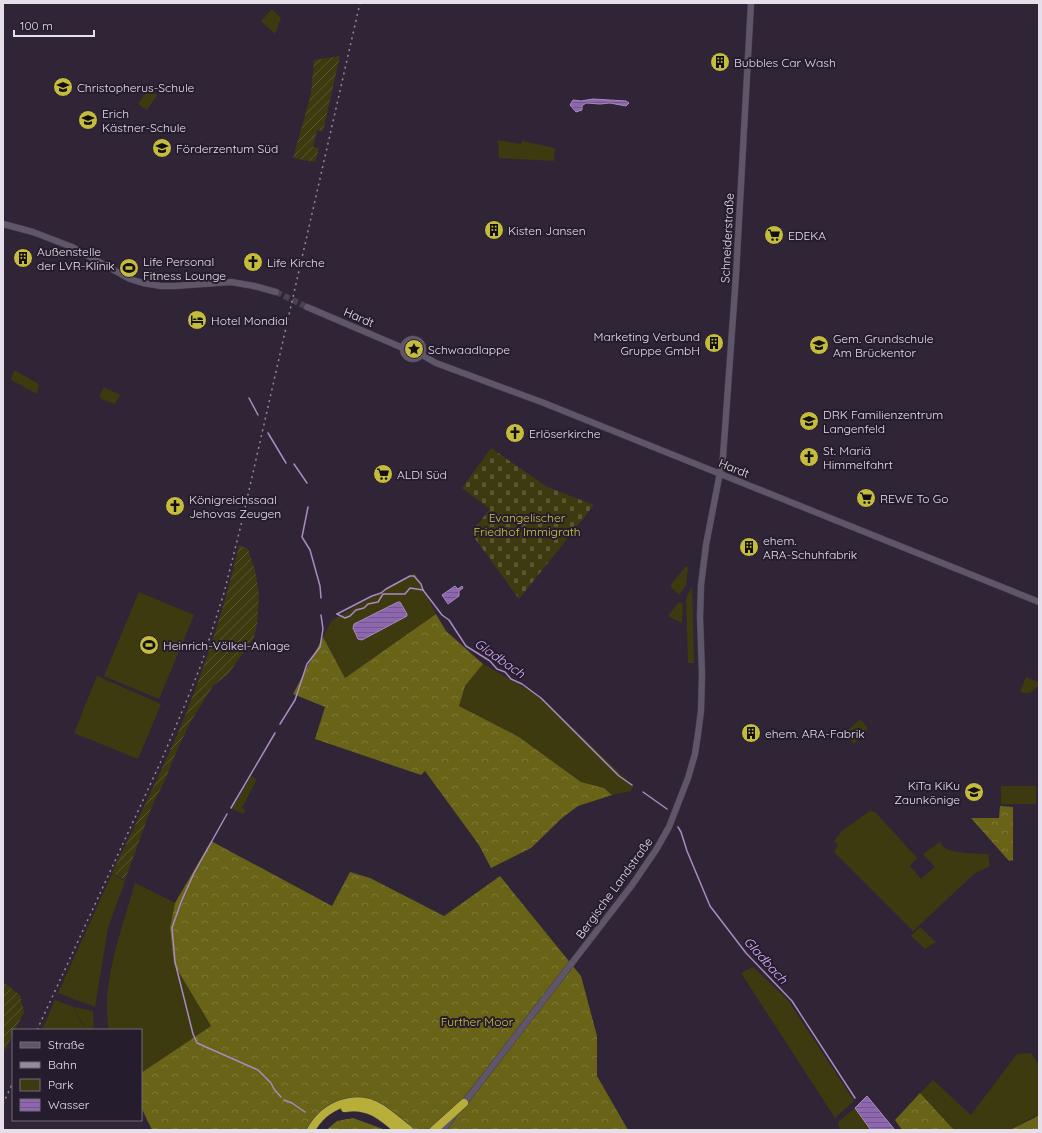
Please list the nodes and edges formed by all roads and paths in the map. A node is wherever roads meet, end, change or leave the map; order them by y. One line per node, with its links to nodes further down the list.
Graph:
1 (751, 3): 7 (main road, Schneiderstraße)
2 (3, 224): 3 (main road)
3 (276, 292)
4 (307, 307): 5 (main road, Hardt)
5 (403, 348): 6 (main road); 6 (main road)
6 (422, 355): 7 (main road, Hardt)
7 (720, 475): 8 (main road, Hardt); 9 (main road, Bergische Landstraße)
8 (1039, 602)
9 (464, 1102): 14 (highway); 15 (main road, Bergische Landstraße)
10 (311, 1130): 13 (highway)
11 (317, 1130): 12 (highway)
12 (398, 1130)
13 (409, 1130)
14 (434, 1130)
15 (443, 1130)

